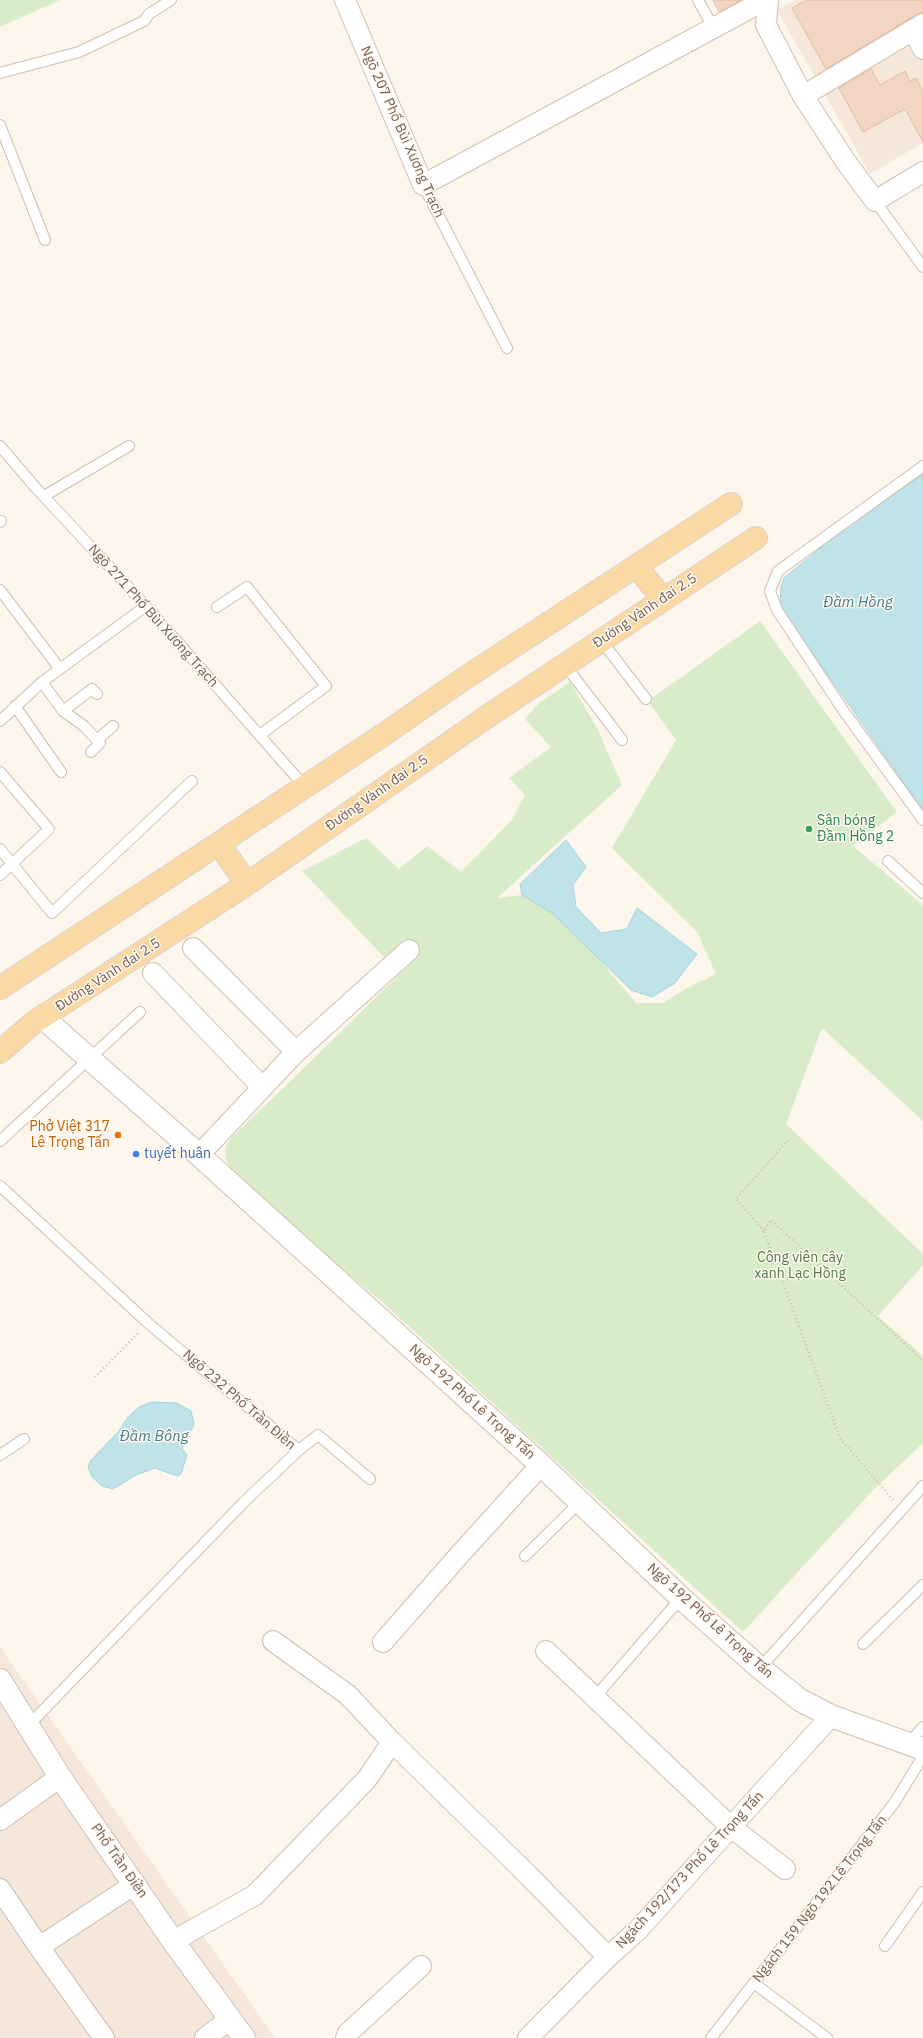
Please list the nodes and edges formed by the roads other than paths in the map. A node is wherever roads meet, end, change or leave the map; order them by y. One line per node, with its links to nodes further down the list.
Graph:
1 (171, 0): 8 (lane)
2 (345, 0): 12 (street, Ngõ 207 Phố Bùi Xương Trạch)
3 (698, 0): 5 (lane)
4 (767, 0): 5 (street); 9 (street)
5 (713, 27): 12 (street)
6 (918, 27): 7 (street); 9 (street)
7 (923, 48)
8 (0, 73)
9 (803, 96): 13 (street)
10 (0, 125): 14 (lane)
11 (923, 172): 13 (street)
12 (423, 185): 16 (lane, Ngõ 207 Phố Bùi Xương Trạch)
13 (876, 202): 15 (lane)
14 (45, 240)
15 (923, 267)
16 (507, 348)
17 (129, 446): 20 (lane)
18 (1, 449): 20 (lane, Ngõ 271 Phố Bùi Xương Trạch)
19 (923, 466): 46 (lane)
20 (44, 496): 26 (lane, Ngõ 271 Phố Bùi Xương Trạch)
21 (731, 504): 23 (main road)
22 (756, 538): 25 (main road, Đường Vành đai 2.5)
23 (637, 566): 25 (main road); 45 (main road)
24 (0, 590): 30 (lane)
25 (663, 599): 28 (main road, Đường Vành đai 2.5)
26 (146, 606): 30 (lane); 38 (lane, Ngõ 271 Phố Bùi Xương Trạch)
27 (217, 607): 38 (lane)
28 (601, 640): 29 (main road, Đường Vành đai 2.5); 33 (lane)
29 (565, 665): 40 (lane); 52 (main road, Đường Vành đai 2.5)
30 (60, 669): 31 (lane)
31 (42, 682): 34 (lane); 35 (lane)
32 (97, 694): 35 (lane)
33 (646, 699)
34 (15, 706): 36 (lane); 43 (lane)
35 (63, 711): 39 (lane)
36 (0, 721)
37 (113, 726): 39 (lane)
38 (260, 735): 45 (lane, Ngõ 271 Phố Bùi Xương Trạch)
39 (97, 740): 41 (lane)
40 (622, 740)
41 (91, 752)
42 (0, 772): 50 (lane)
43 (61, 772)
44 (192, 781): 50 (lane)
45 (305, 787): 47 (main road)
46 (923, 820)
47 (219, 844): 52 (main road); 57 (main road)
48 (0, 848): 50 (lane)
49 (888, 861): 53 (lane)
50 (13, 865): 51 (lane)
51 (0, 875)
52 (246, 884): 59 (main road, Đường Vành đai 2.5)
53 (923, 893)
54 (193, 948): 61 (street)
55 (409, 950): 61 (street)
56 (153, 973): 63 (street)
57 (0, 988)
58 (140, 1012): 62 (lane)
59 (42, 1017): 60 (main road, Đường Vành đai 2.5); 62 (street, Ngõ 192 Phố Lê Trọng Tấn)
60 (0, 1052)
61 (296, 1052): 63 (street)
62 (89, 1059): 64 (lane); 65 (street, Ngõ 192 Phố Lê Trọng Tấn)
63 (262, 1087): 65 (street)
64 (0, 1141)
65 (199, 1155): 70 (street, Ngõ 192 Phố Lê Trọng Tấn)
66 (0, 1186): 68 (lane, Ngõ 232 Phố Trần Điền)
67 (24, 1439): 69 (lane)
68 (299, 1450): 71 (lane); 85 (lane, Ngõ 232 Phố Trần Điền)
69 (0, 1455)
70 (541, 1465): 73 (street, Ngõ 192 Phố Lê Trọng Tấn); 78 (street)
71 (370, 1479)
72 (923, 1486): 81 (lane)
73 (580, 1502): 74 (lane); 76 (street, Ngõ 192 Phố Lê Trọng Tấn)
74 (525, 1556)
75 (923, 1585): 79 (lane)
76 (681, 1598): 81 (street, Ngõ 192 Phố Lê Trọng Tấn); 83 (lane)
77 (273, 1641): 87 (street)
78 (384, 1642)
79 (863, 1644)
80 (546, 1651): 83 (street)
81 (760, 1668): 84 (street, Ngõ 192 Phố Lê Trọng Tấn)
82 (0, 1680): 85 (street, Phố Trần Điền)
83 (595, 1697): 91 (street)
84 (831, 1716): 88 (street, Ngõ 192 Phố Lê Trọng Tấn); 91 (street, Ngách 192/173 Phố Lê Trọng Tấn)
85 (28, 1726): 89 (street, Phố Trần Điền)
86 (923, 1727): 88 (lane, Ngách 159 Ngõ 192 Lê Trọng Tấn)
87 (392, 1742): 96 (street); 99 (street)
88 (918, 1750): 101 (lane, Ngách 159 Ngõ 192 Lê Trọng Tấn)
89 (60, 1777): 90 (street); 93 (street, Phố Trần Điền)
90 (0, 1820)
91 (731, 1827): 92 (street); 99 (street, Ngách 192/173 Phố Lê Trọng Tấn)
92 (785, 1869)
93 (135, 1884): 96 (street, Phố Trần Điền); 98 (street)
94 (0, 1889): 98 (street)
95 (923, 1892): 97 (lane)
96 (173, 1941): 102 (street, Phố Trần Điền)
97 (885, 1946)
98 (39, 1947): 103 (street)
99 (608, 1957): 107 (street, Ngách 192/173 Phố Lê Trọng Tấn)
100 (421, 1966): 106 (street)
101 (755, 1984): 108 (lane, Ngách 159 Ngõ 192 Lê Trọng Tấn); 109 (lane)
102 (230, 2019): 104 (street); 105 (street, Phố Trần Điền)
103 (104, 2038)
104 (205, 2038)
105 (244, 2038)
106 (346, 2038)
107 (528, 2038)
108 (711, 2038)
109 (827, 2038)

